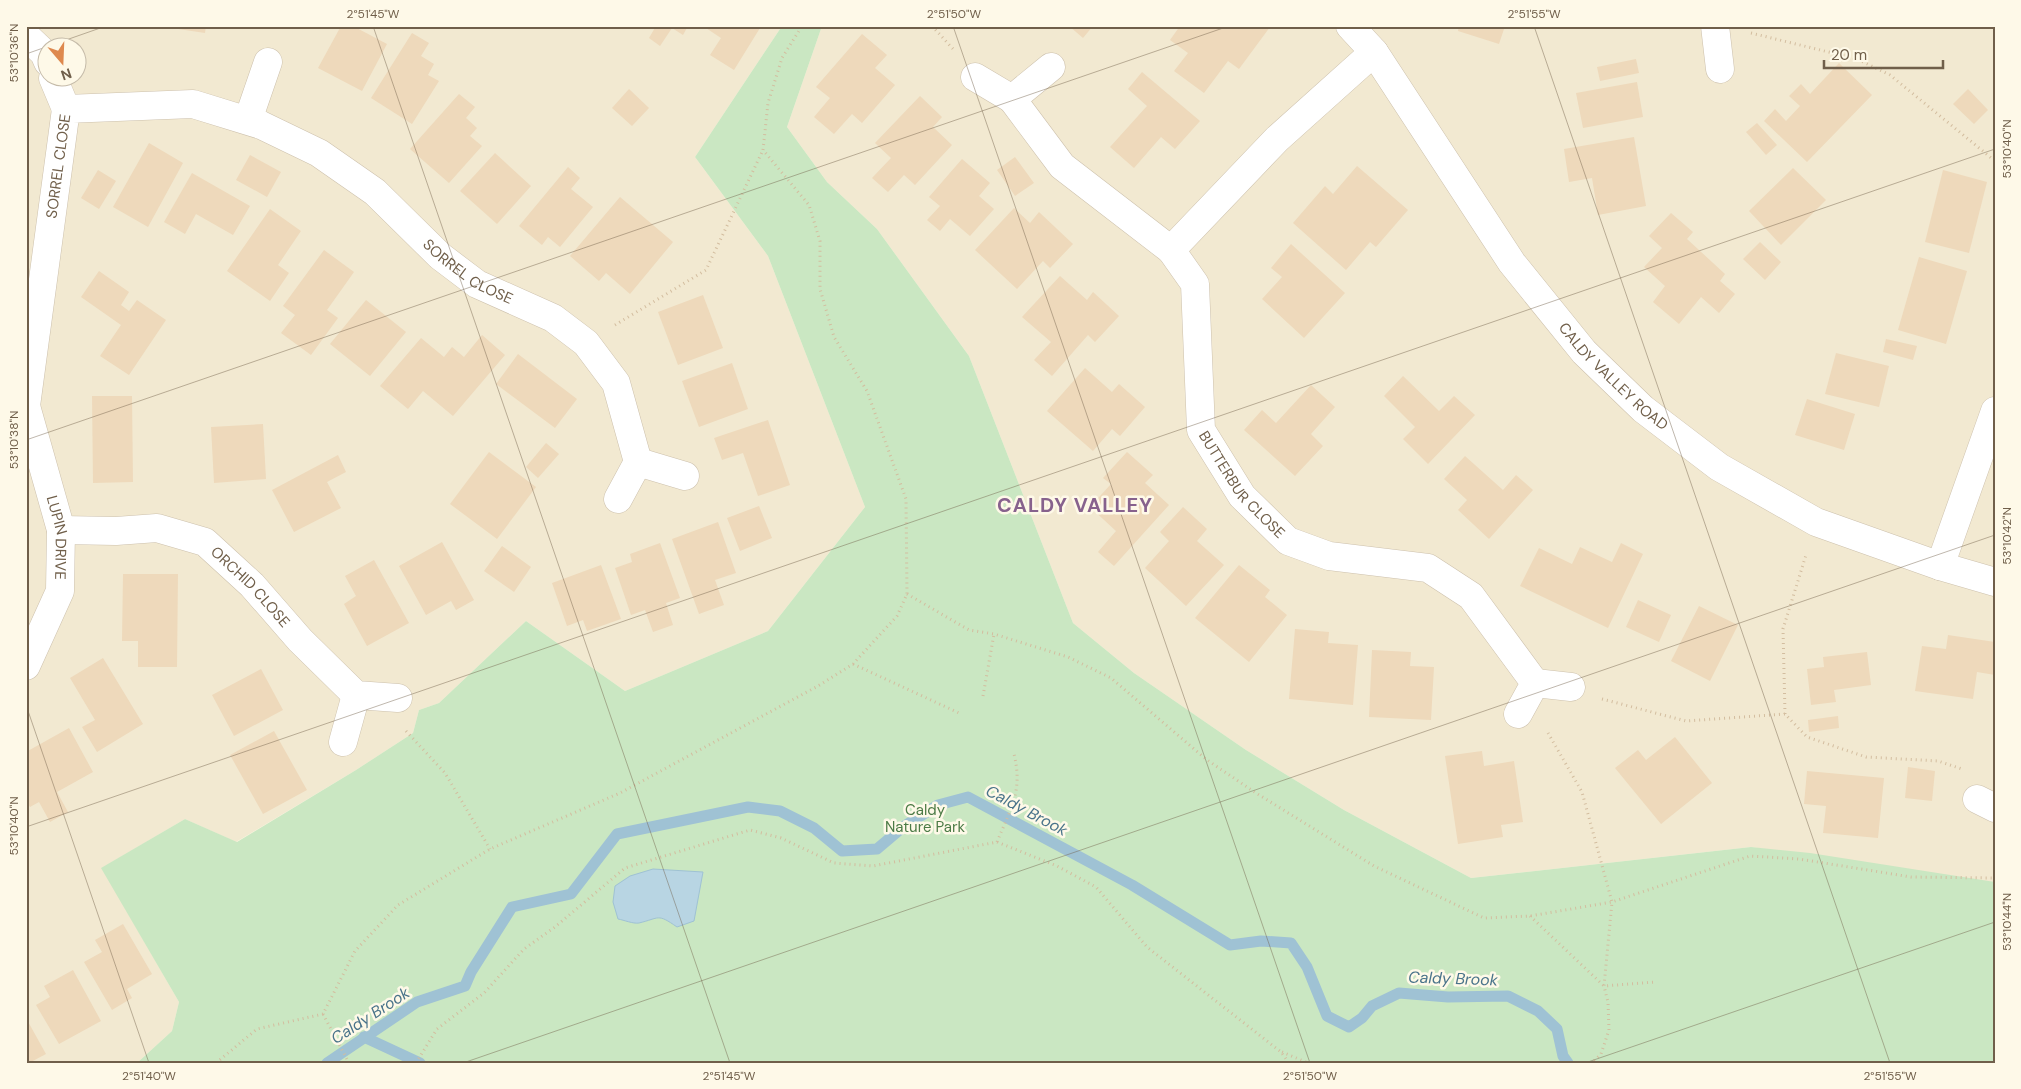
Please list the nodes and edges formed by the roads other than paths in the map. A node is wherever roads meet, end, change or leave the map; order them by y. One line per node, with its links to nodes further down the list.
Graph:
1 (1350, 26): 5 (street, CALDY VALLEY ROAD)
2 (1715, 26): 8 (street)
3 (26, 36): 4 (street)
4 (38, 48)
5 (1374, 52): 14 (street); 21 (street, CALDY VALLEY ROAD)
6 (268, 62): 13 (street)
7 (1051, 67): 11 (street)
8 (1720, 69)
9 (975, 77): 11 (street, BUTTERBUR CLOSE)
10 (57, 88): 12 (street)
11 (1012, 99): 14 (street, BUTTERBUR CLOSE)
12 (66, 109): 13 (street, SORREL CLOSE); 15 (street, SORREL CLOSE)
13 (248, 120): 17 (street, SORREL CLOSE)
14 (1171, 250): 24 (street, BUTTERBUR CLOSE)
15 (26, 406): 20 (street, LUPIN DRIVE)
16 (1995, 411): 21 (street)
17 (638, 462): 18 (street); 19 (street)
18 (685, 476)
19 (618, 499)
20 (62, 530): 23 (street, LUPIN DRIVE); 25 (street, ORCHID CLOSE)
21 (1940, 566): 22 (street, CALDY VALLEY ROAD)
22 (1995, 582)
23 (26, 666)
24 (1571, 687)
25 (356, 695): 26 (street); 27 (street)
26 (398, 698)
27 (343, 742)

